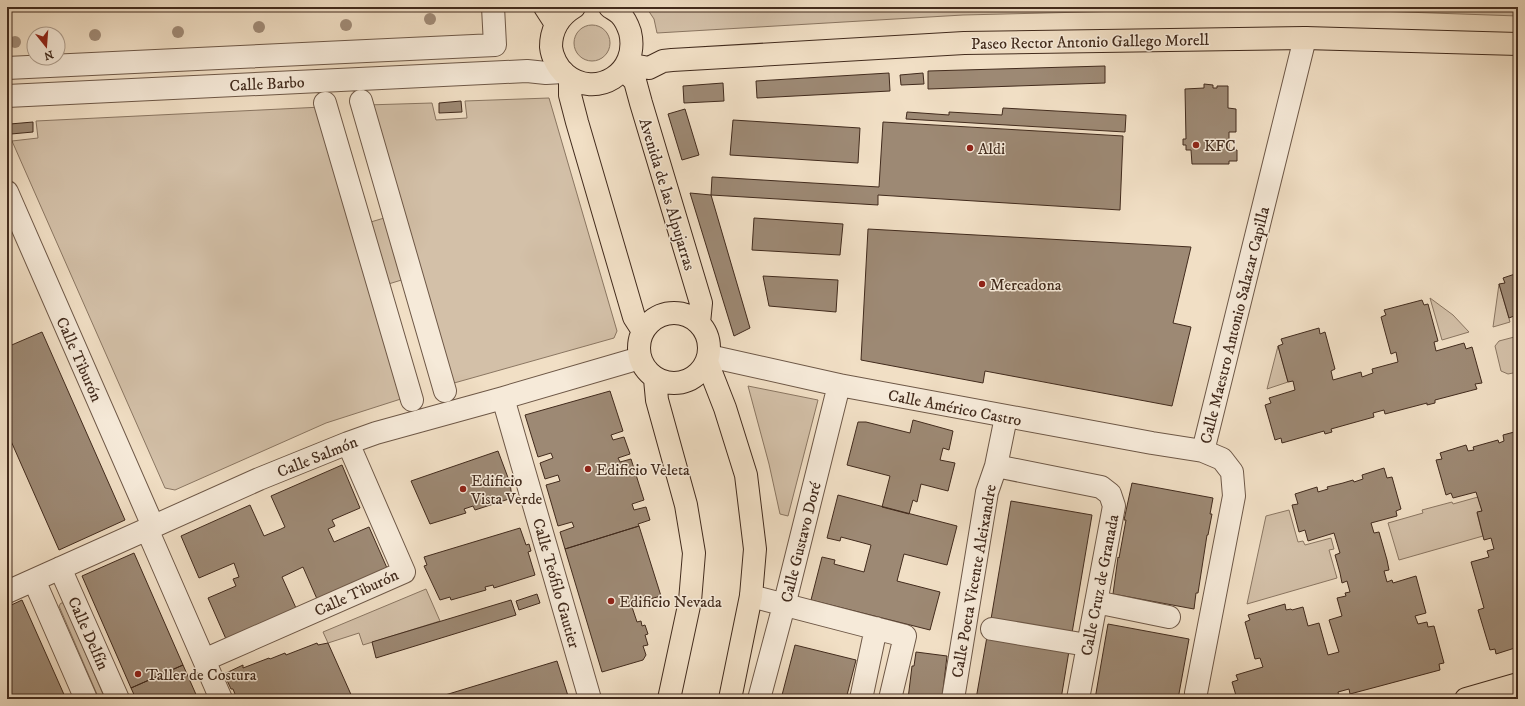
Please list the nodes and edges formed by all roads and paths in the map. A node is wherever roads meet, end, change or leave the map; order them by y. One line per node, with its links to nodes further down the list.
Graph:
1 (493, 7): 11 (street)
2 (574, 7): 4 (main road)
3 (610, 7): 6 (main road)
4 (550, 16): 8 (main road)
5 (1305, 38): 7 (main road, Paseo Rector Antonio Gallego Morell); 9 (main road, Paseo Rector Antonio Gallego Morell); 29 (street, Calle Maestro Antonio Salazar Capilla)
6 (632, 42): 9 (main road); 10 (main road)
7 (1518, 44)
8 (551, 49): 12 (street); 13 (main road)
9 (663, 61): 10 (main road, Paseo Rector Antonio Gallego Morell)
10 (625, 66): 13 (main road); 18 (main road, Avenida de las Alpujarras)
11 (7, 68)
12 (527, 70): 13 (street, Calle Barbo); 14 (street, Calle Barbo)
13 (566, 75): 19 (main road)
14 (7, 96)
15 (360, 101): 24 (street)
16 (325, 103): 26 (street)
17 (7, 192): 31 (street, Calle Tiburón)
18 (699, 323): 19 (main road); 21 (main road)
19 (643, 330): 20 (main road)
20 (640, 358): 22 (main road); 25 (street, Calle Salmón)
21 (708, 359): 22 (main road); 23 (street, Calle Américo Castro); 35 (main road)
22 (655, 378): 49 (main road)
23 (839, 385): 27 (street, Calle Américo Castro); 37 (street, Calle Gustavo Doré)
24 (445, 391)
25 (503, 398): 28 (street, Calle Salmón); 48 (street, Calle Teófilo Gautier)
26 (412, 400)
27 (1006, 417): 29 (street, Calle Américo Castro); 30 (street, Calle Poeta Vicente Aleixandre)
28 (348, 443): 31 (street, Calle Salmón); 42 (street, Calle Tiburón)
29 (1203, 451): 44 (street, Calle Maestro Antonio Salazar Capilla)
30 (996, 466): 36 (street, Calle Cruz de Granada); 54 (street, Calle Poeta Vicente Aleixandre)
31 (150, 528): 32 (street, Calle Salmón); 42 (street, Calle Tiburón)
32 (60, 568): 33 (street, Calle Salmón); 46 (street, Calle Delfín)
33 (34, 580): 34 (street, Calle Salmón); 45 (street, Calle Delfín)
34 (7, 592)
35 (751, 596): 37 (street); 50 (main road)
36 (1096, 602): 38 (street); 41 (street, Calle Cruz de Granada)
37 (784, 604): 39 (street); 51 (street, Calle Gustavo Doré)
38 (1169, 617)
39 (876, 628): 52 (street); 53 (street)
40 (992, 629): 41 (street)
41 (1087, 645): 55 (street, Calle Cruz de Granada)
42 (204, 660): 47 (street, Calle Tiburón)
43 (1518, 684): 56 (main road)
44 (1196, 693)
45 (86, 699)
46 (118, 699)
47 (221, 699)
48 (590, 699)
49 (669, 699)
50 (730, 699)
51 (759, 699)
52 (861, 699)
53 (890, 699)
54 (952, 699)
55 (1078, 699)
56 (1466, 699)

